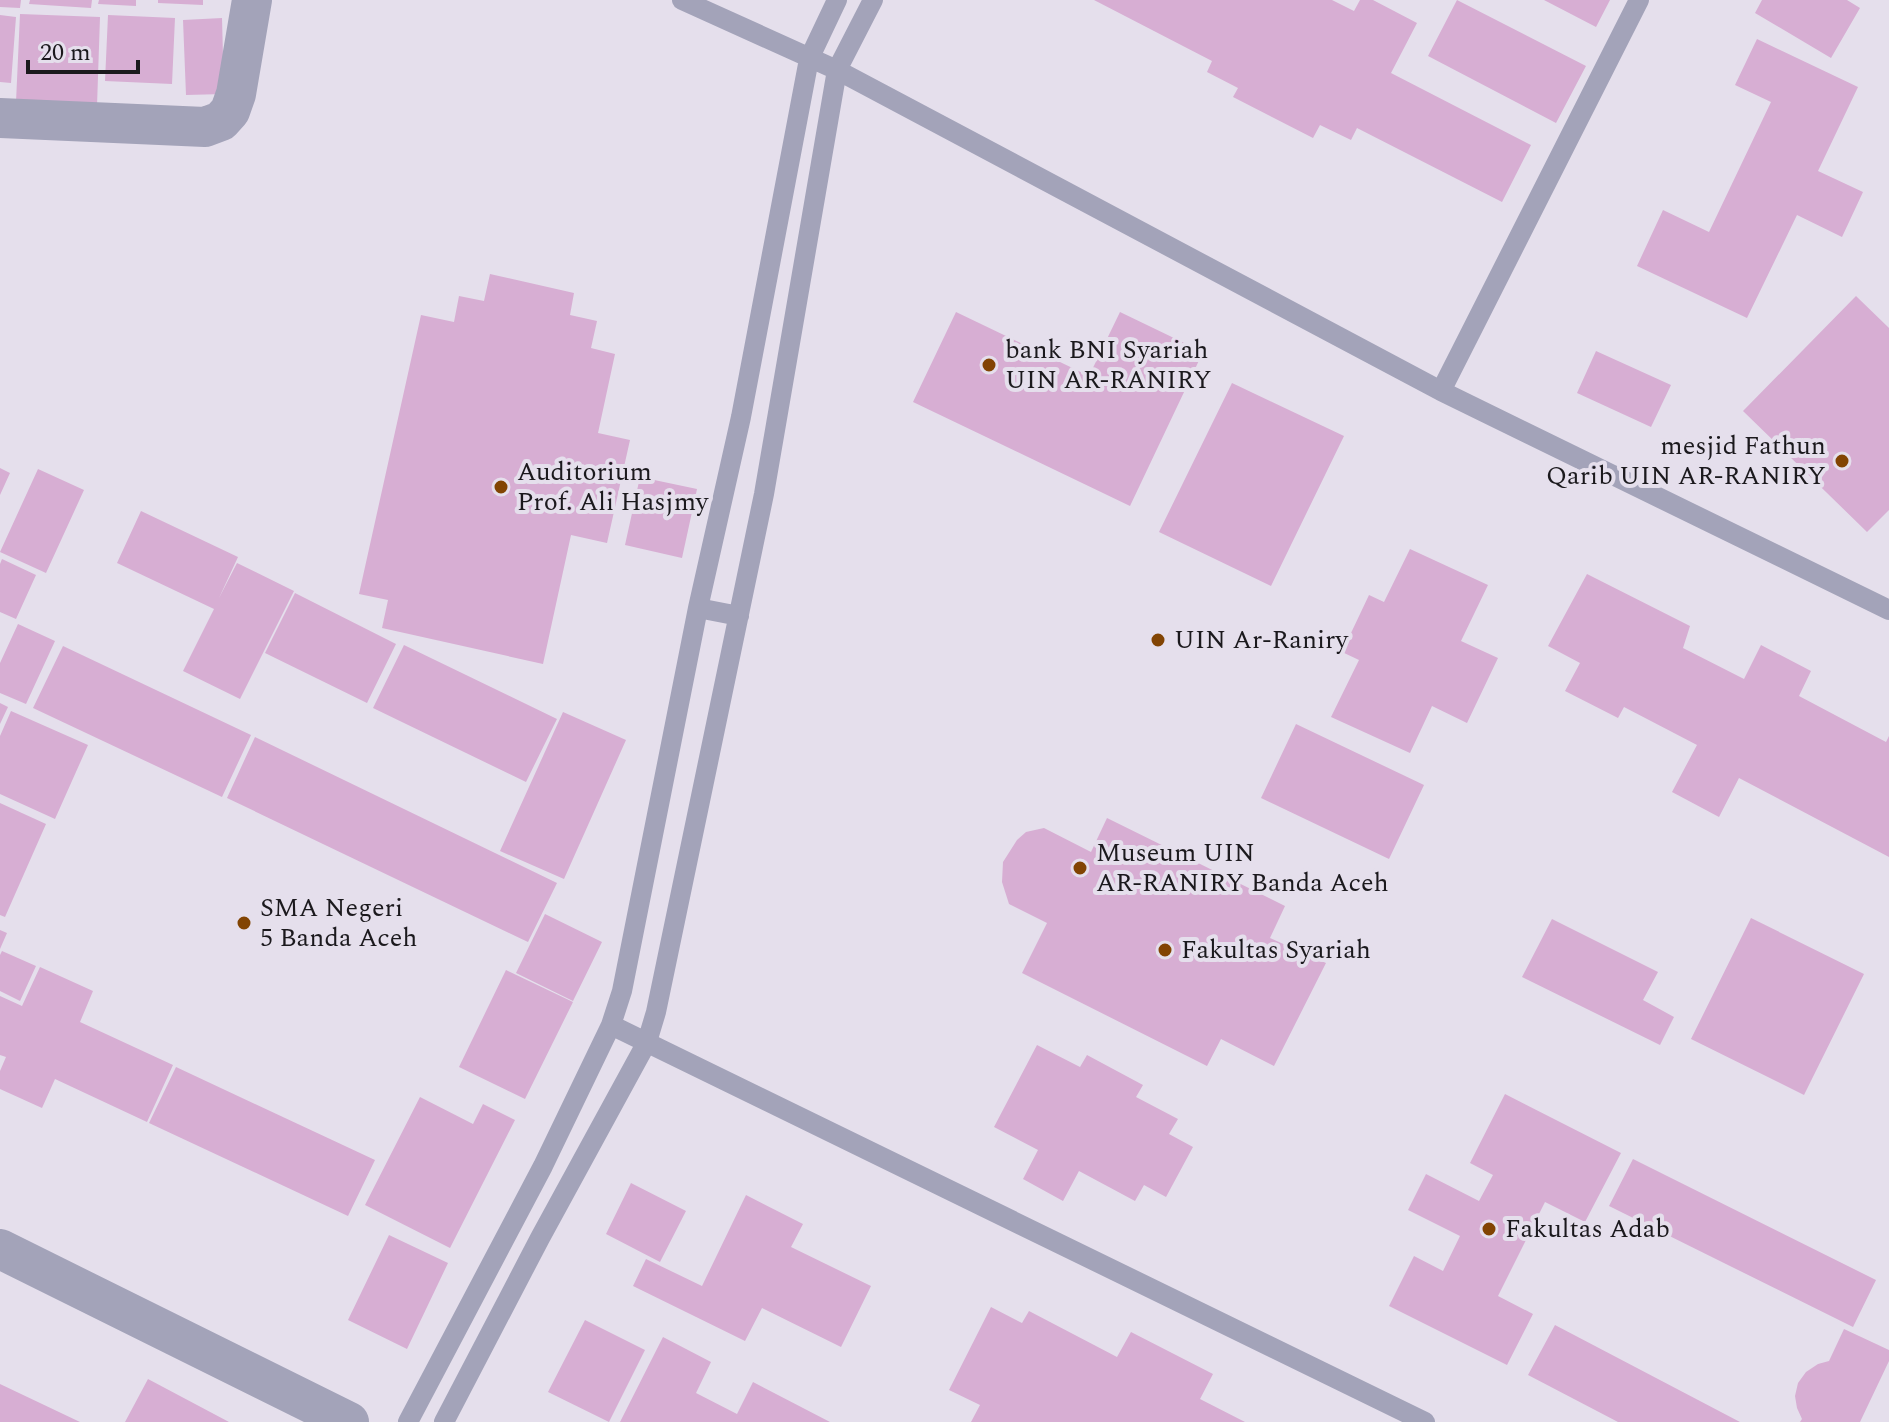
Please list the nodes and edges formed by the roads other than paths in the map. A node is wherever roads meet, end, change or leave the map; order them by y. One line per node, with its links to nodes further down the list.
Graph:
1 (252, 0): 8 (street)
2 (682, 0): 6 (lane)
3 (837, 0): 6 (lane)
4 (873, 0): 7 (lane)
5 (1639, 0): 9 (lane)
6 (809, 59): 7 (lane); 10 (lane)
7 (837, 70): 9 (lane); 11 (lane)
8 (0, 118)
9 (1441, 391): 13 (lane)
10 (741, 417): 11 (lane); 12 (lane)
11 (777, 424): 14 (lane)
12 (698, 608): 14 (lane); 15 (lane)
13 (1889, 610)
14 (739, 616): 16 (lane)
15 (611, 1025): 16 (lane); 17 (lane)
16 (647, 1042): 18 (lane); 23 (lane)
17 (514, 1223): 18 (lane); 21 (lane)
18 (540, 1238): 22 (lane)
19 (0, 1249): 20 (street)
20 (349, 1422)
21 (408, 1422)
22 (444, 1422)
23 (1425, 1422)

